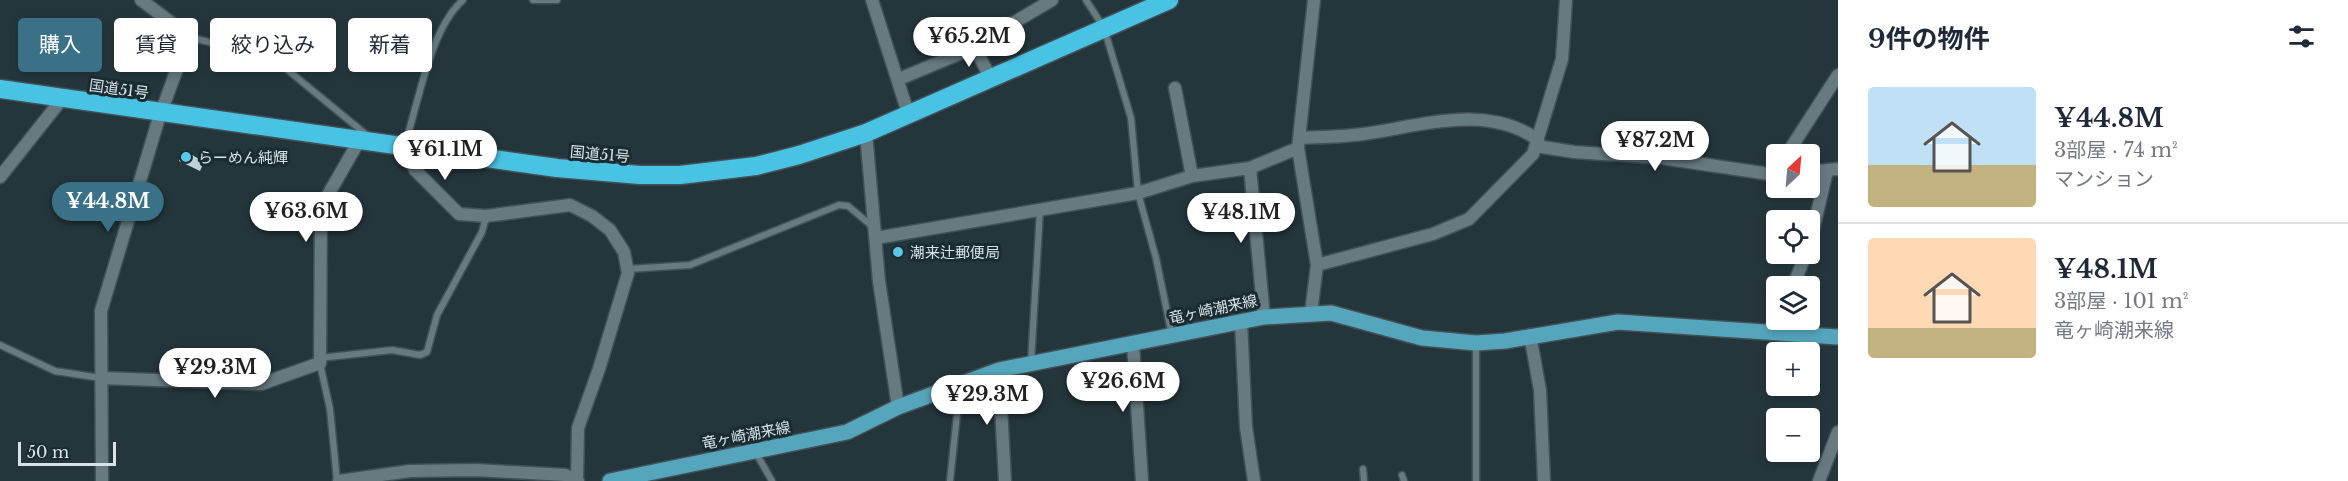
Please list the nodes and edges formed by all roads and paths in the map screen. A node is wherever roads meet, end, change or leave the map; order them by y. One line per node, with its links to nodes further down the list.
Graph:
1 (141, 0): 11 (street)
2 (463, 0): 29 (lane)
3 (533, 0): 4 (lane)
4 (557, 0)
5 (872, 0): 18 (street)
6 (1052, 0): 14 (street)
7 (1086, 0): 12 (lane)
8 (1169, 0): 12 (highway, 国道51号)
9 (1314, 0): 26 (street)
10 (1566, 0): 27 (street)
11 (165, 18)
12 (1104, 28): 17 (highway, 国道51号); 35 (lane)
13 (198, 38): 25 (lane)
14 (974, 46): 17 (street); 18 (street)
15 (175, 72): 22 (street)
16 (1838, 75): 28 (street)
17 (990, 77): 23 (highway, 国道51号)
18 (899, 79): 23 (street)
19 (1175, 88): 33 (street)
20 (0, 89): 21 (highway, 国道51号)
21 (62, 99): 22 (highway, 国道51号); 34 (street)
22 (160, 112): 25 (highway, 国道51号); 56 (street)
23 (908, 113): 24 (highway, 国道51号)
24 (866, 133): 29 (highway, 国道51号); 39 (street)
25 (368, 142): 29 (highway, 国道51号); 53 (street)
26 (1298, 143): 27 (street); 30 (street); 40 (street)
27 (1537, 143): 32 (street); 40 (street)
28 (1793, 144)
29 (404, 147): 38 (street)
30 (1250, 168): 33 (street); 43 (street)
31 (1832, 170): 37 (street)
32 (1766, 173)
33 (1192, 176): 35 (street)
34 (0, 177)
35 (1138, 193): 36 (street); 48 (lane)
36 (1040, 209): 39 (street); 54 (lane)
37 (1820, 210)
38 (486, 216): 41 (street); 53 (lane)
39 (875, 233): 41 (lane); 58 (street)
40 (1317, 265): 42 (street)
41 (628, 269): 63 (street)
42 (1311, 313): 43 (main road, 竜ヶ崎潮来線); 50 (main road, 竜ヶ崎潮来線)
43 (1264, 317): 44 (main road, 竜ヶ崎潮来線)
44 (1241, 321): 48 (main road, 竜ヶ崎潮来線); 71 (street)
45 (1766, 326): 47 (main road, 竜ヶ崎潮来線)
46 (1801, 330): 49 (main road, 竜ヶ崎潮来線)
47 (1530, 335): 50 (main road, 竜ヶ崎潮来線); 74 (street)
48 (1172, 336): 51 (main road, 竜ヶ崎潮来線)
49 (1838, 337)
50 (1476, 343): 73 (lane)
51 (1133, 344): 54 (main road, 竜ヶ崎潮来線); 70 (street)
52 (0, 345): 56 (lane)
53 (320, 361): 56 (street); 65 (lane)
54 (1031, 362): 55 (main road, 竜ヶ崎潮来線)
55 (999, 370): 57 (main road, 竜ヶ崎潮来線); 69 (street)
56 (102, 378): 64 (street)
57 (960, 382): 58 (main road, 竜ヶ崎潮来線); 68 (lane)
58 (898, 407): 60 (main road, 竜ヶ崎潮来線)
59 (1838, 432): 75 (street)
60 (756, 452): 62 (main road, 竜ヶ崎潮来線); 67 (lane)
61 (1363, 470): 72 (lane)
62 (640, 477): 66 (main road, 竜ヶ崎潮来線)
63 (578, 480): 65 (street)
64 (102, 481)
65 (338, 481)
66 (610, 481)
67 (772, 481)
68 (950, 481)
69 (1005, 481)
70 (1142, 481)
71 (1254, 481)
72 (1364, 481)
73 (1476, 481)
74 (1544, 481)
75 (1819, 481)

